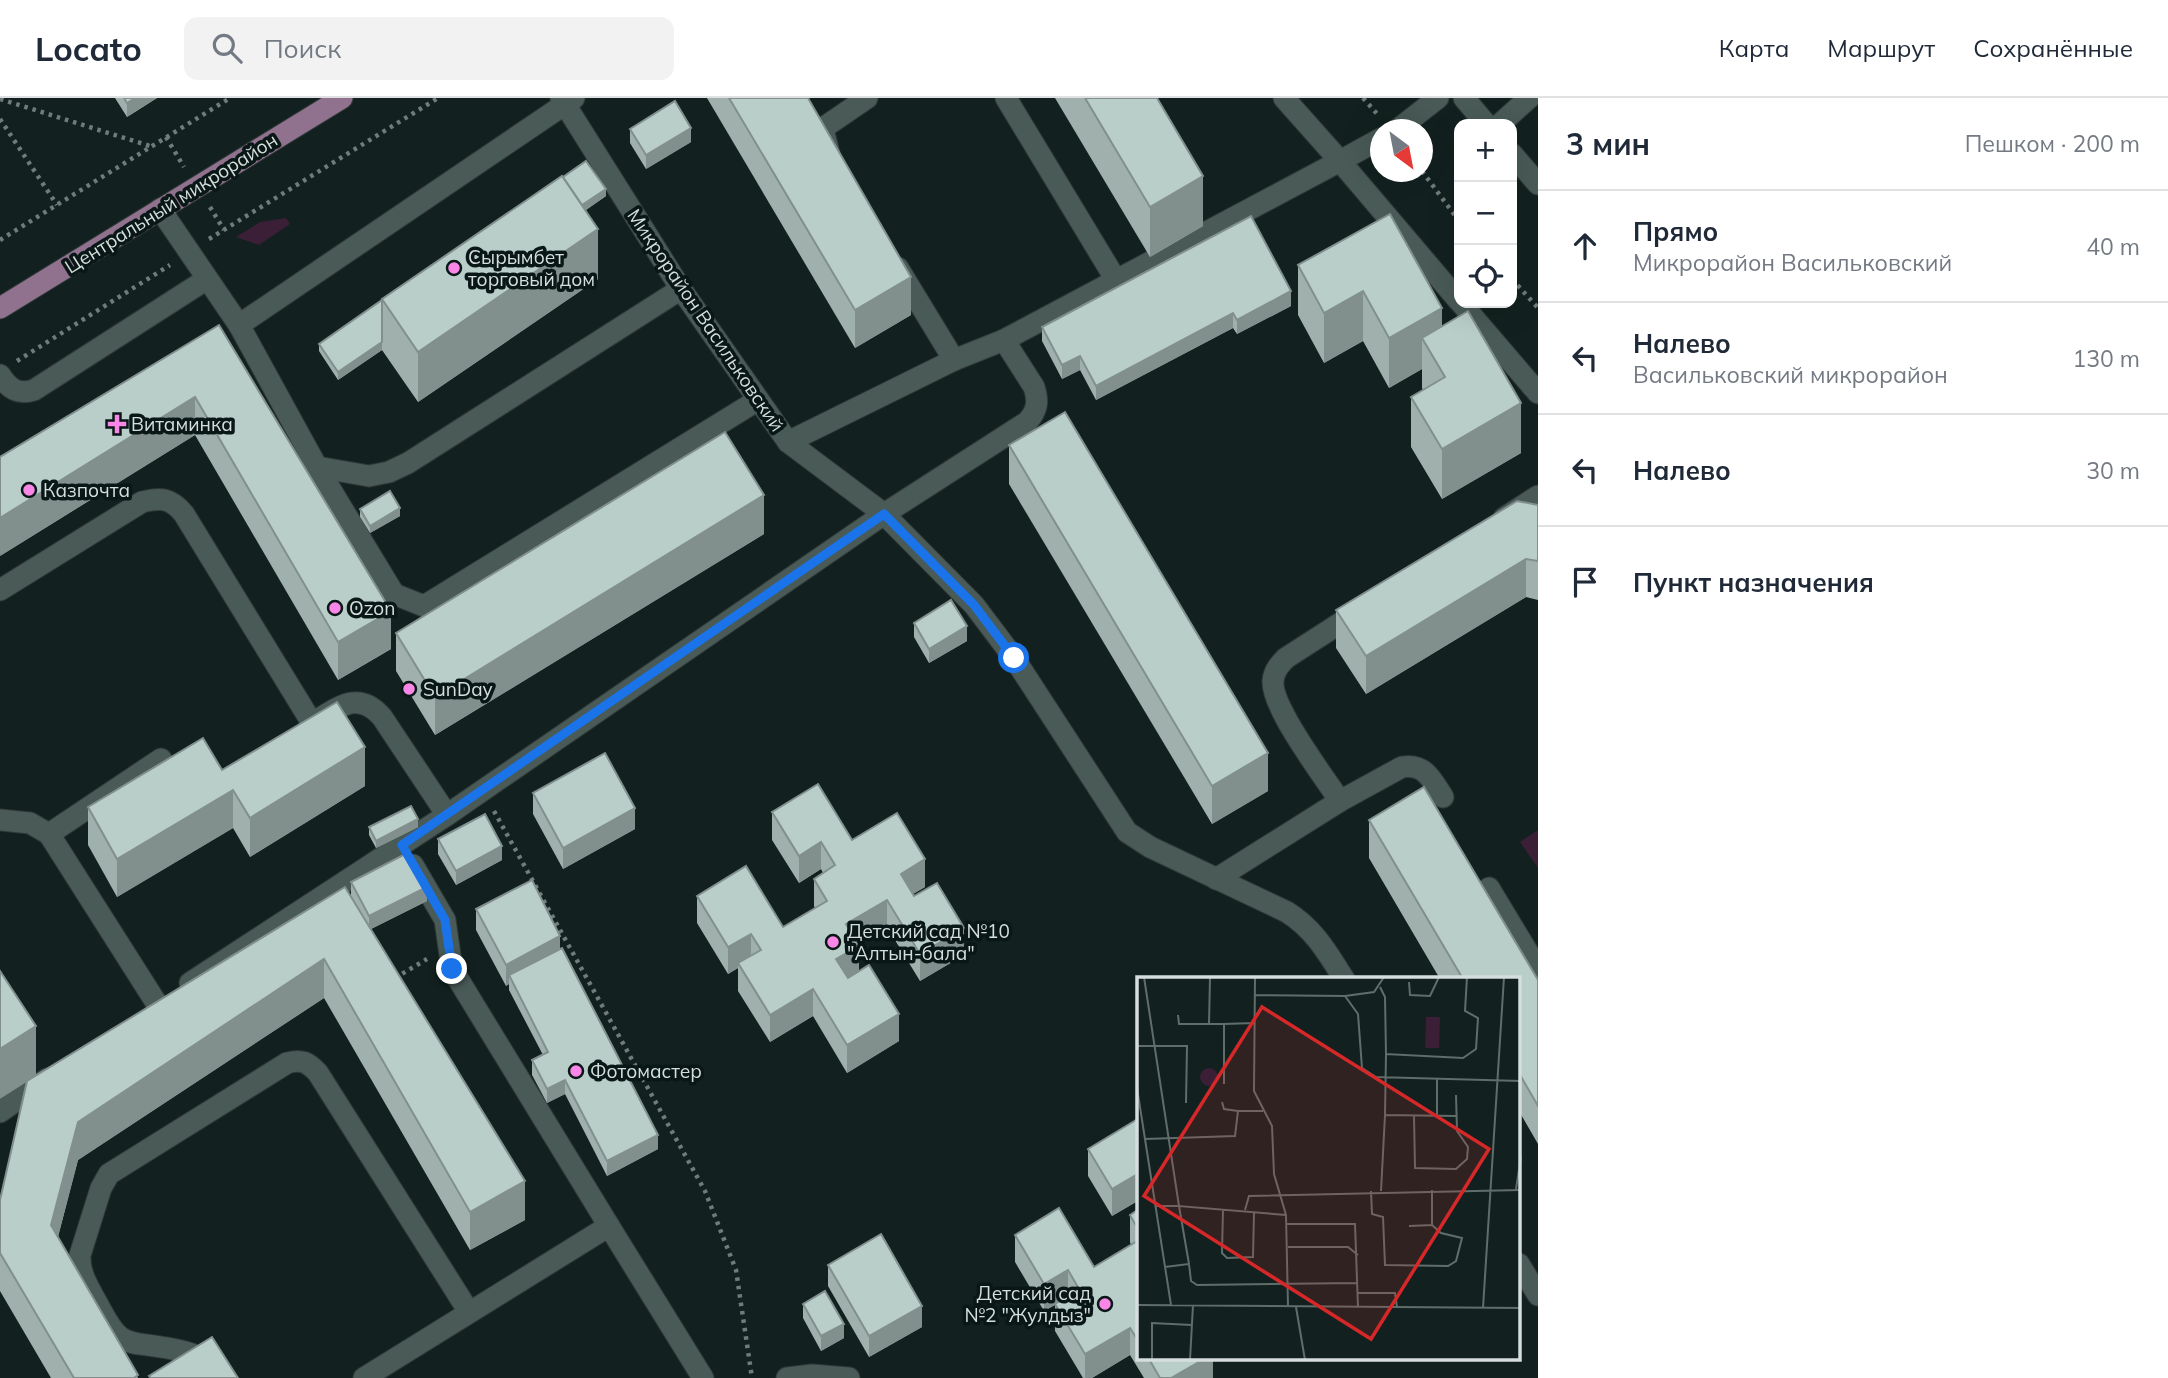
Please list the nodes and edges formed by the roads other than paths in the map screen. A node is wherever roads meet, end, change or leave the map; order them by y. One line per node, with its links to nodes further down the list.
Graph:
1 (342, 98): 17 (main road, Центральный микрорайон)
2 (867, 98): 15 (street)
3 (1006, 98): 20 (street)
4 (1284, 98): 13 (street)
5 (1438, 98): 9 (street)
6 (1464, 98): 10 (street)
7 (1529, 98): 11 (street)
8 (567, 100): 21 (street, Микрорайон Васильковский); 25 (street)
9 (1411, 119)
10 (1482, 119)
11 (1506, 119)
12 (1370, 145): 13 (street)
13 (1340, 160): 20 (street); 22 (street)
14 (1517, 160): 16 (street)
15 (841, 174)
16 (1538, 184)
17 (160, 209): 19 (street); 23 (main road, Центральный микрорайон)
18 (890, 255): 27 (street)
19 (208, 279): 25 (street); 28 (street)
20 (1116, 280): 26 (street)
21 (681, 289): 30 (street, Микрорайон Васильковский); 32 (street)
22 (1454, 295)
23 (0, 308)
24 (1465, 308): 29 (street)
25 (239, 325): 32 (street)
26 (1004, 340): 27 (street); 34 (street)
27 (954, 360): 31 (street)
28 (6, 370)
29 (1538, 393)
30 (758, 400): 31 (street, Микрорайон Васильковский); 32 (street)
31 (788, 442): 34 (street, Микрорайон Васильковский)
32 (317, 467)
33 (1538, 496): 35 (street)
34 (884, 514): 41 (street); 45 (street, Микрорайон Васильковский)
35 (1492, 526)
36 (0, 590): 41 (street)
37 (1378, 599): 40 (street)
38 (161, 759): 43 (street)
39 (1443, 797): 40 (street)
40 (1340, 801): 45 (street)
41 (447, 815): 44 (street)
42 (0, 820): 43 (street)
43 (48, 834): 49 (street)
44 (402, 845): 49 (street); 53 (street)
45 (1216, 879): 48 (street, Микрорайон Васильковский)
46 (1489, 888): 47 (street)
47 (1538, 969)
48 (1343, 977)
49 (157, 1004): 50 (street)
50 (135, 1019)
51 (67, 1066): 52 (street)
52 (0, 1112)
53 (610, 1226): 54 (street); 57 (street)
54 (469, 1312): 55 (street); 56 (street)
55 (225, 1378)
56 (364, 1378)
57 (703, 1378)
58 (787, 1378): 59 (street)
59 (849, 1378)

